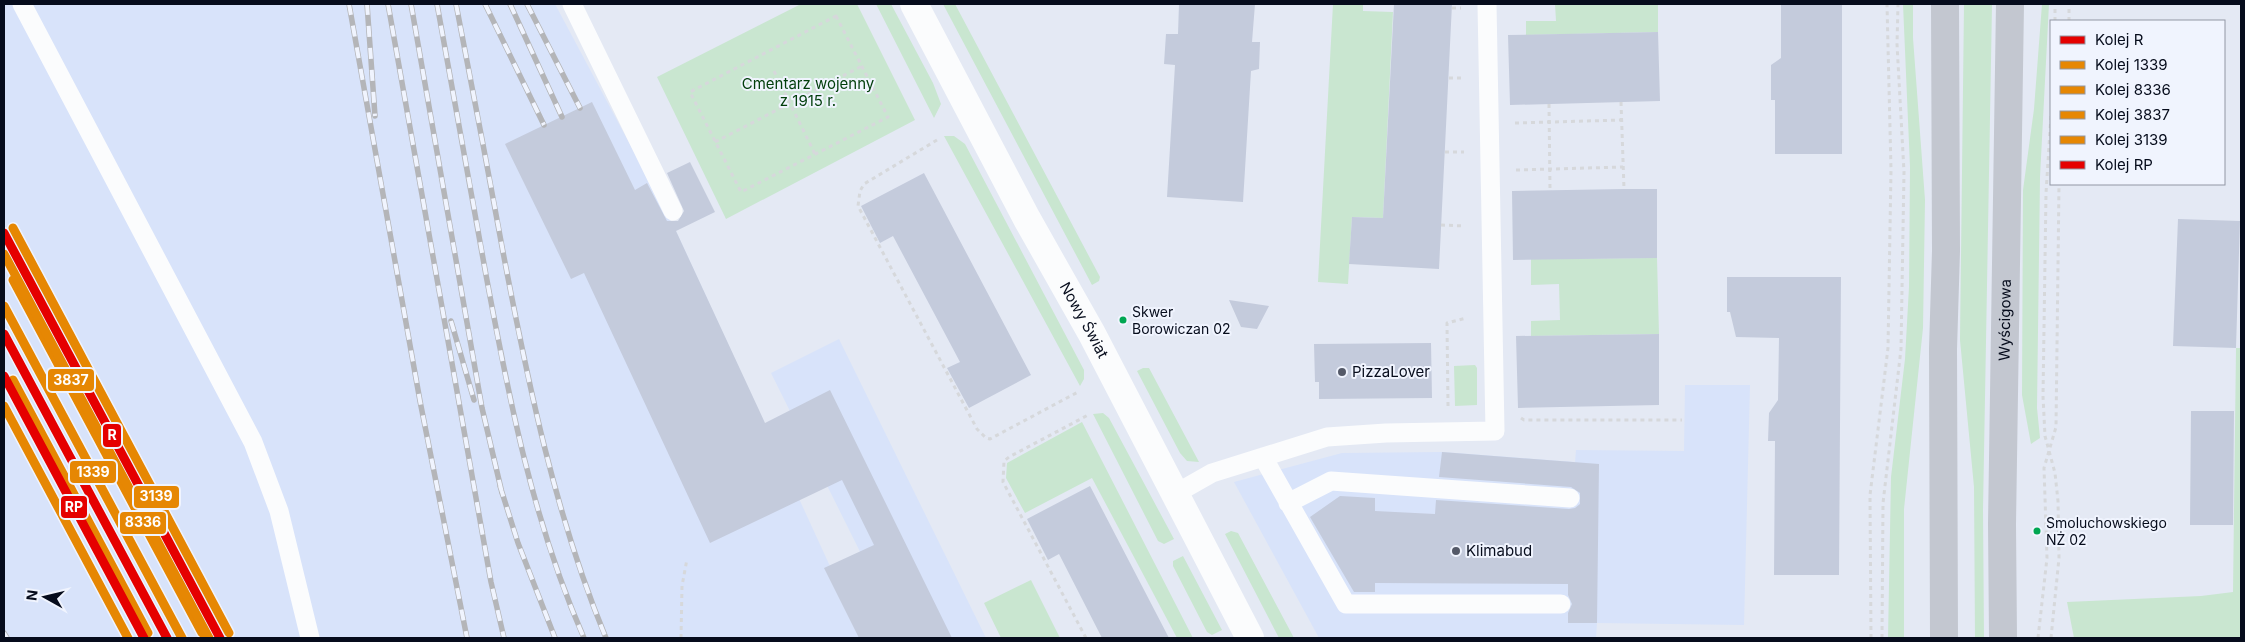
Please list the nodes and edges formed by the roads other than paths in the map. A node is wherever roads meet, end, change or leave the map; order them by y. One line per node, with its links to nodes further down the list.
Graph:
1 (22, 4): 13 (lane)
2 (572, 4): 7 (lane)
3 (914, 4): 9 (street, Nowy Świat)
4 (1487, 4): 8 (lane)
5 (1945, 4): 15 (main road)
6 (2010, 4): 16 (main road, Wyścigowa)
7 (673, 211)
8 (1263, 457): 9 (lane); 11 (lane)
9 (1175, 494): 14 (street, Nowy Świat)
10 (1570, 498): 11 (lane)
11 (1288, 503): 12 (lane)
12 (1561, 604)
13 (310, 638)
14 (1250, 638)
15 (1944, 638)
16 (2004, 638)

